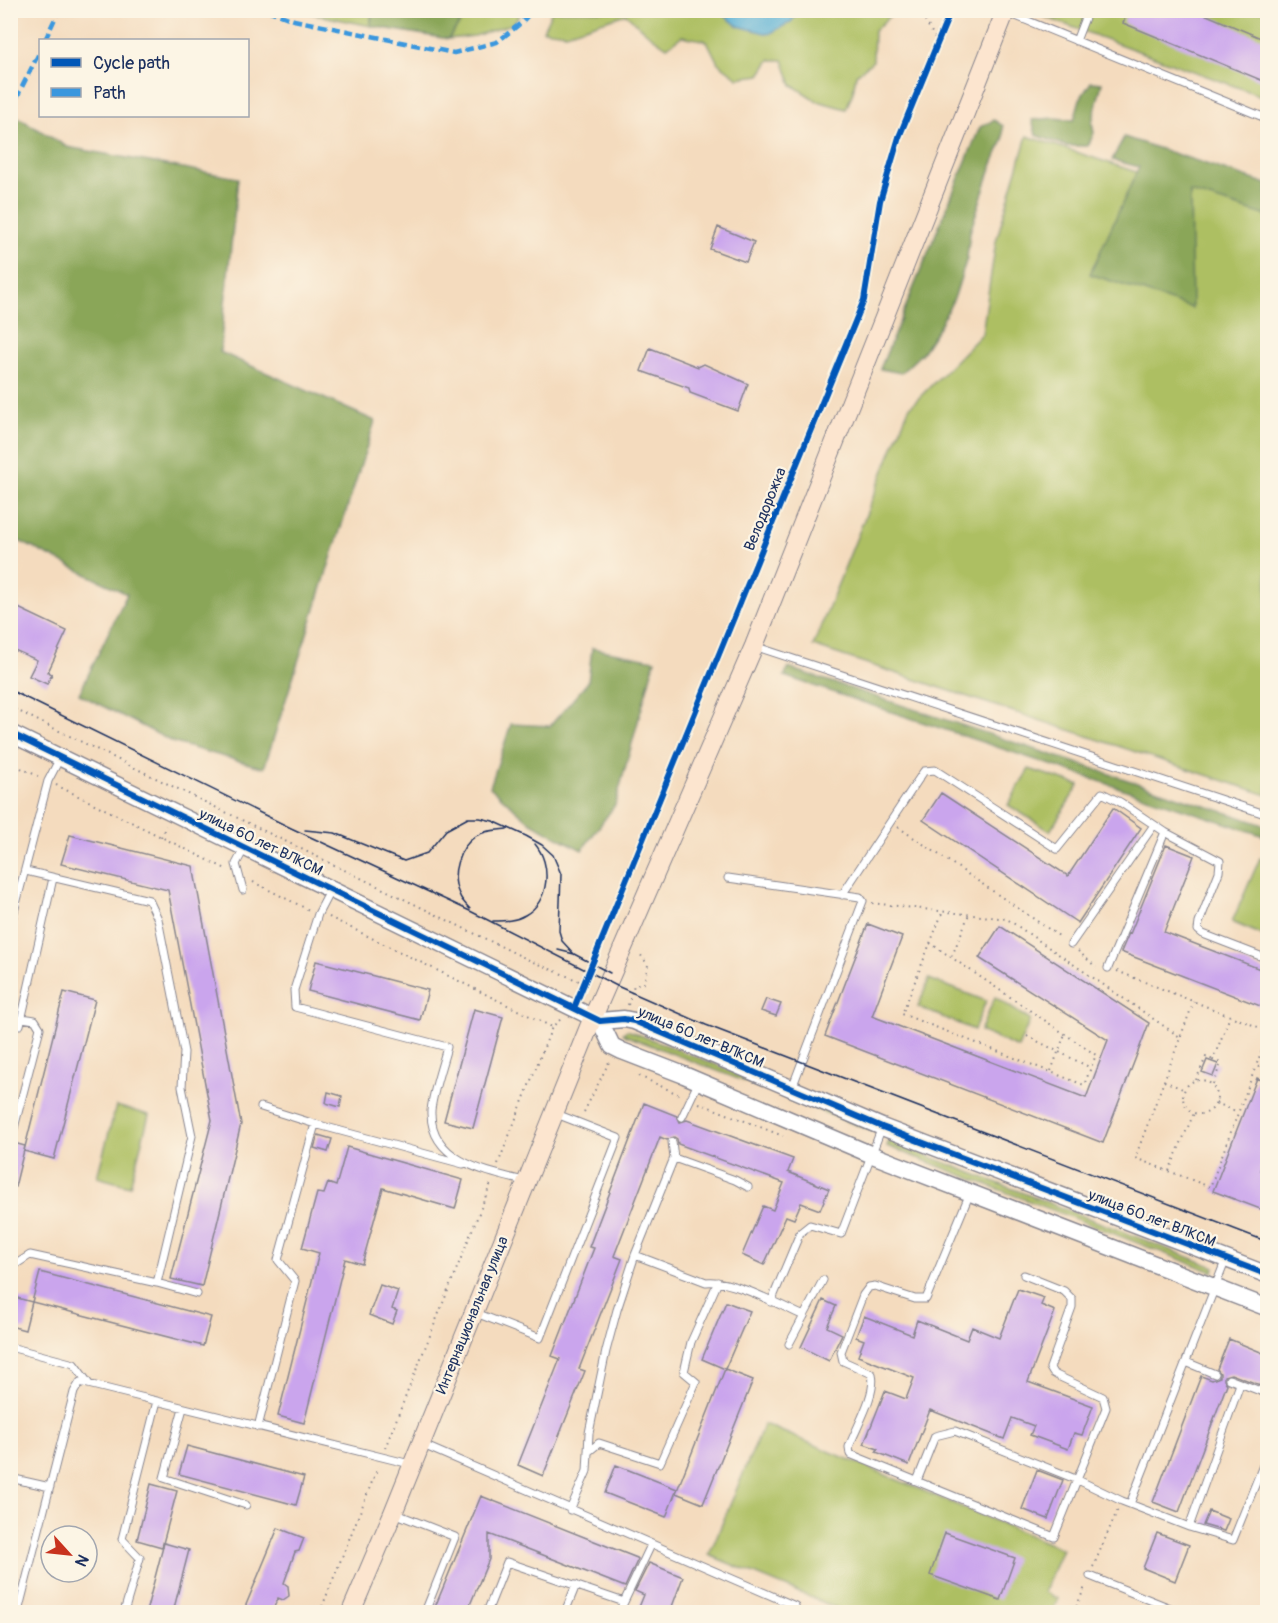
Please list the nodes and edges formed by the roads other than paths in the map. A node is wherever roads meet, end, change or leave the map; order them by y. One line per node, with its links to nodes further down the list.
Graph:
1 (1088, 10): 3 (lane)
2 (1006, 11): 3 (lane); 5 (main road, Интернациональная улица)
3 (1076, 41): 4 (lane)
4 (1268, 119)
5 (754, 646): 8 (lane); 23 (main road, Интернациональная улица)
6 (10, 733): 7 (street, улица 60 лет ВЛКСМ)
7 (60, 758): 11 (street, улица 60 лет ВЛКСМ); 12 (lane)
8 (1268, 815)
9 (1154, 825): 10 (lane); 17 (lane); 19 (lane)
10 (1165, 832): 20 (lane); 21 (lane)
11 (245, 847): 15 (street, улица 60 лет ВЛКСМ); 16 (lane)
12 (26, 871): 13 (lane); 18 (lane)
13 (53, 878): 22 (lane); 47 (lane)
14 (728, 878): 17 (lane)
15 (331, 889): 23 (street, улица 60 лет ВЛКСМ); 36 (lane)
16 (243, 890)
17 (842, 895): 26 (lane)
18 (10, 927)
19 (1071, 944)
20 (1268, 959)
21 (1108, 968)
22 (22, 1018): 24 (lane); 31 (lane)
23 (596, 1019): 25 (street); 26 (street, улица 60 лет ВЛКСМ); 28 (main road, Интернациональная улица)
24 (10, 1023)
25 (699, 1081): 29 (lane); 34 (street)
26 (792, 1088): 32 (street, улица 60 лет ВЛКСМ)
27 (261, 1107): 30 (lane)
28 (554, 1113): 37 (main road, Интернациональная улица); 52 (lane)
29 (682, 1118)
30 (315, 1124): 36 (lane); 64 (lane)
31 (10, 1127)
32 (882, 1127): 34 (lane); 41 (street, улица 60 лет ВЛКСМ)
33 (672, 1142): 35 (lane)
34 (870, 1154): 39 (street); 50 (lane)
35 (674, 1158): 38 (lane); 40 (lane)
36 (466, 1165): 37 (lane)
37 (526, 1181): 52 (main road, Интернациональная улица)
38 (748, 1187)
39 (970, 1193): 48 (street); 71 (lane)
40 (635, 1255): 46 (lane); 66 (lane)
41 (1226, 1259): 44 (street, улица 60 лет ВЛКСМ); 48 (lane)
42 (10, 1268): 47 (lane)
43 (1024, 1275): 70 (lane)
44 (1268, 1275)
45 (823, 1280): 53 (lane)
46 (718, 1282): 50 (lane); 66 (lane)
47 (157, 1283): 49 (lane)
48 (1215, 1287): 51 (street); 56 (lane)
49 (197, 1294)
50 (771, 1302): 53 (lane)
51 (1268, 1308)
52 (473, 1311): 65 (main road, Интернациональная улица)
53 (804, 1316): 54 (lane)
54 (789, 1344)
55 (10, 1347): 59 (lane)
56 (1186, 1362): 57 (lane); 73 (lane)
57 (1215, 1374)
58 (1229, 1379): 60 (lane)
59 (90, 1384): 62 (lane); 72 (lane)
60 (1240, 1384): 61 (lane); 77 (lane)
61 (1268, 1394)
62 (157, 1401): 63 (lane); 83 (lane)
63 (183, 1408): 64 (lane); 74 (lane)
64 (258, 1427): 68 (lane)
65 (420, 1444): 68 (main road, Интернациональная улица); 75 (lane)
66 (588, 1452): 75 (lane)
67 (1267, 1456): 77 (lane)
68 (412, 1464): 76 (main road, Интернациональная улица)
69 (10, 1478): 72 (lane)
70 (1078, 1480): 71 (lane); 71 (lane); 73 (lane)
71 (916, 1481)
72 (50, 1486): 82 (lane)
73 (1130, 1504): 77 (lane)
74 (246, 1505)
75 (570, 1509): 78 (lane)
76 (393, 1513): 84 (main road, Интернациональная улица); 85 (lane)
77 (1189, 1527)
78 (651, 1545): 81 (lane); 89 (lane)
79 (1090, 1576): 90 (lane)
80 (576, 1586): 81 (lane); 86 (lane); 87 (lane)
81 (624, 1602): 88 (lane)
82 (18, 1612)
83 (124, 1612)
84 (351, 1612)
85 (424, 1612)
86 (486, 1612)
87 (565, 1612)
88 (619, 1612)
89 (793, 1612)
90 (1177, 1612)

